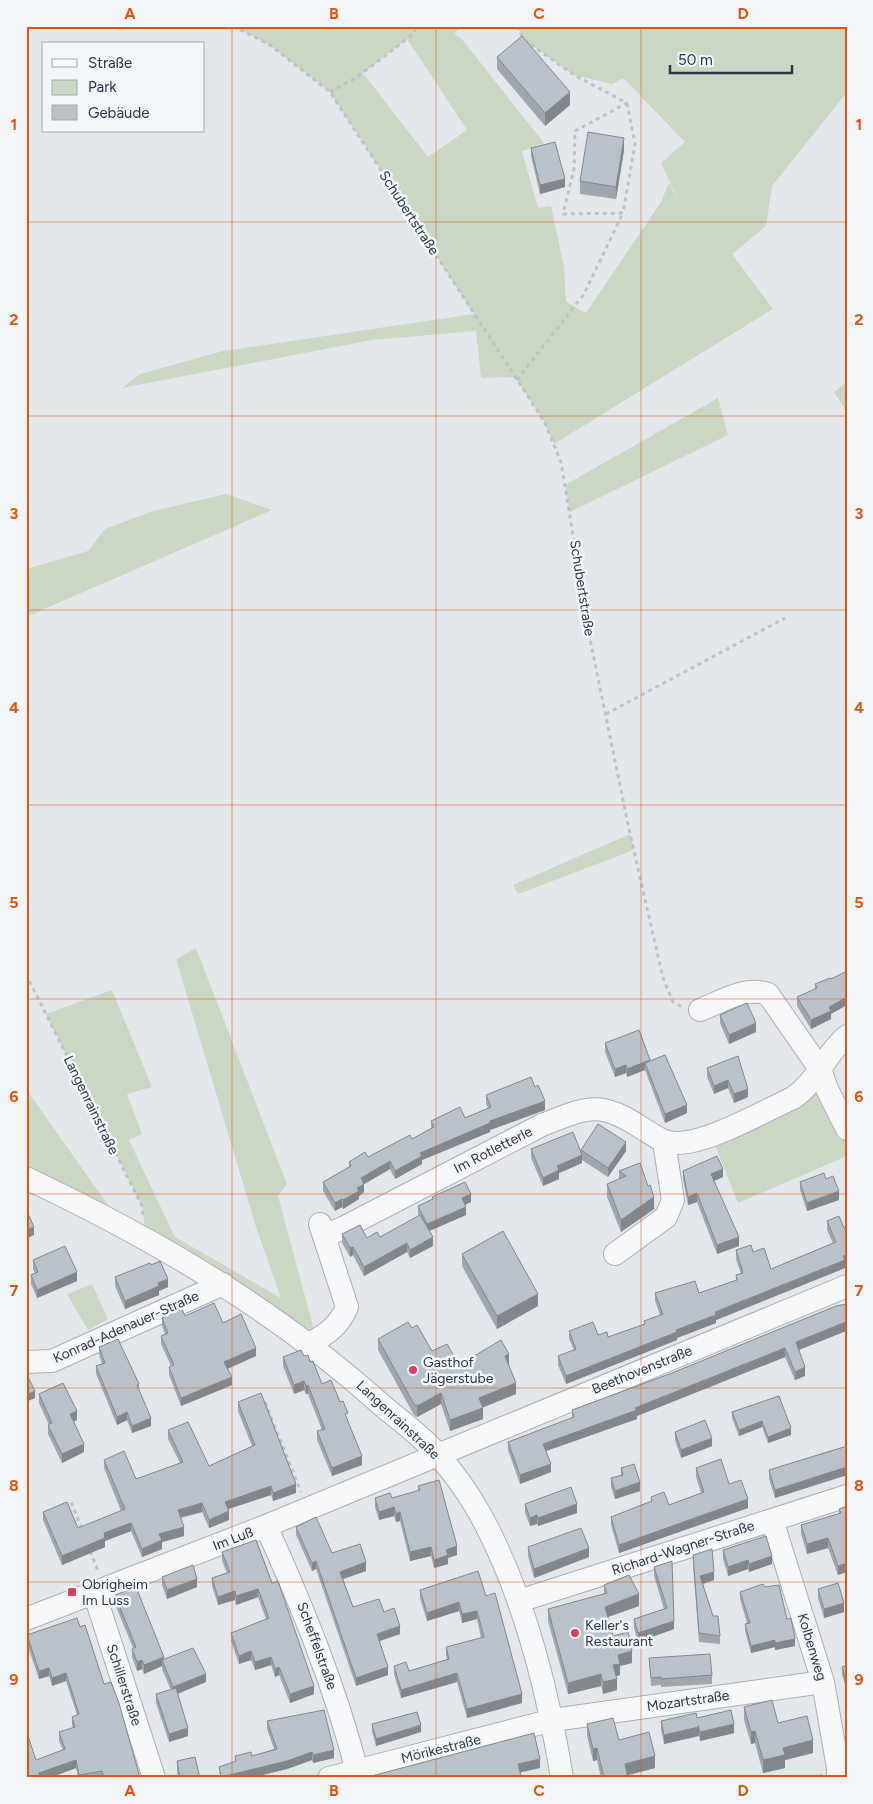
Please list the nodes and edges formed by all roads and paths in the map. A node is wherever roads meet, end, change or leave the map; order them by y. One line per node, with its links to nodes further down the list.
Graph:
1 (233, 26): 4 (path, Schubertstraße)
2 (418, 26): 4 (path)
3 (517, 26): 5 (path)
4 (330, 92): 7 (path, Schubertstraße)
5 (627, 103): 6 (path); 6 (path)
6 (624, 213): 7 (path)
7 (517, 380): 9 (path, Schubertstraße)
8 (784, 618): 9 (path)
9 (606, 714): 11 (path, Schubertstraße)
10 (26, 974): 17 (path, Langenrainstraße)
11 (700, 1010): 13 (street)
12 (847, 1036): 13 (street)
13 (820, 1069): 14 (street); 15 (street)
14 (847, 1128)
15 (664, 1142): 18 (street); 21 (street, Im Rotletterle)
16 (26, 1178): 17 (street, Langenrainstraße)
17 (146, 1237): 19 (street, Langenrainstraße)
18 (614, 1254)
19 (224, 1284): 21 (street, Langenrainstraße); 22 (street, Konrad-Adenauer-Straße)
20 (847, 1286): 24 (street, Beethovenstraße)
21 (309, 1344): 24 (street, Langenrainstraße)
22 (26, 1362)
23 (265, 1402): 27 (path)
24 (438, 1454): 27 (street, Im Luß); 33 (street, Langenrainstraße)
25 (847, 1496): 28 (street, Richard-Wagner-Straße)
26 (56, 1508): 30 (path)
27 (308, 1509): 29 (street, Im Luß)
28 (772, 1520): 33 (street, Richard-Wagner-Straße); 35 (street, Kolbenweg)
29 (266, 1526): 32 (street, Im Luß); 37 (street, Scheffelstraße)
30 (85, 1539)
31 (89, 1548): 32 (path)
32 (99, 1590): 34 (street, Im Luß); 39 (street, Schillerstraße)
33 (519, 1601): 36 (street, Langenrainstraße)
34 (26, 1619)
35 (823, 1682): 36 (street, Mozartstraße); 38 (street, Kolbenweg)
36 (553, 1720): 37 (street, Mörikestraße); 41 (street, Langenrainstraße)
37 (357, 1771): 40 (street, Mörikestraße)
38 (841, 1771)
39 (154, 1778)
40 (329, 1778)
41 (562, 1778)

